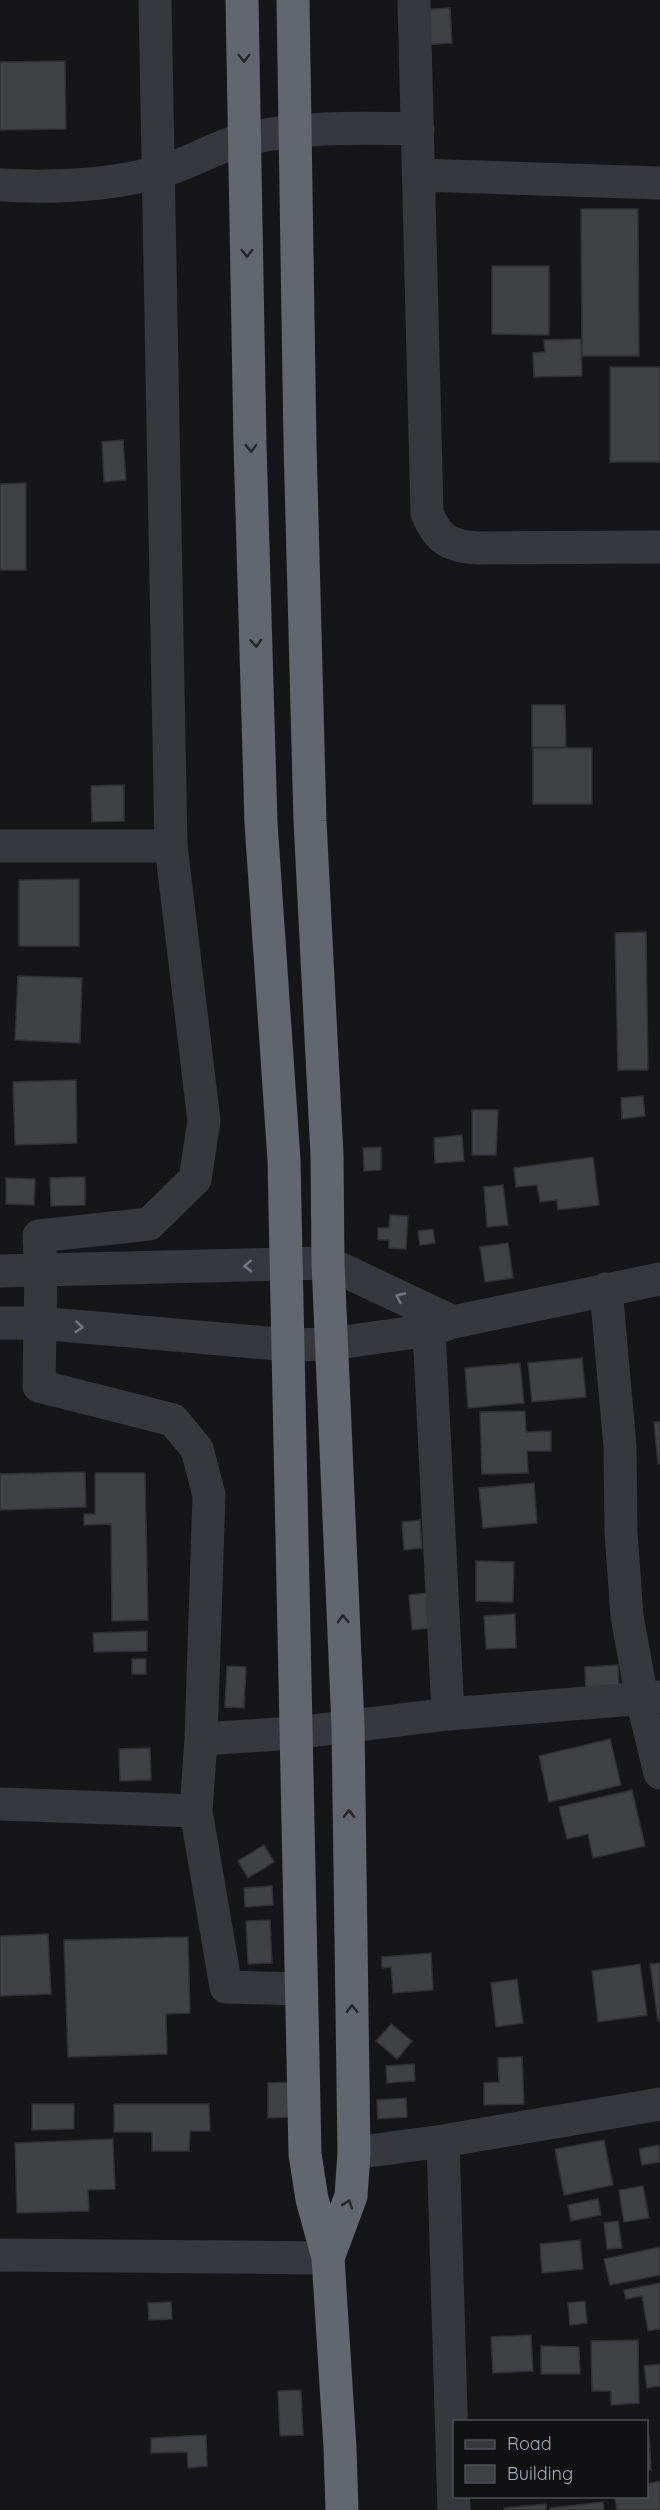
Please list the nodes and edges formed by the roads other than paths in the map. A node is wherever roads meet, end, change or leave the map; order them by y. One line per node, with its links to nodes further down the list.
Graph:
1 (155, 0): 8 (street)
2 (242, 0): 7 (highway, one-way to 7)
3 (293, 0): 6 (highway)
4 (414, 0): 5 (street)
5 (418, 129): 6 (street); 9 (street)
6 (295, 132): 7 (street); 15 (highway)
7 (245, 139): 8 (street); 16 (highway, one-way to 16)
8 (159, 172): 11 (street); 14 (street)
9 (420, 175): 10 (street); 12 (street)
10 (660, 183)
11 (0, 185)
12 (660, 547)
13 (0, 846): 14 (street)
14 (171, 846): 18 (street)
15 (328, 1263): 16 (street); 23 (street, one-way to 15); 24 (highway)
16 (286, 1265): 18 (street, one-way to 18); 25 (highway)
17 (0, 1271): 18 (street)
18 (41, 1271): 22 (street)
19 (660, 1279): 20 (street)
20 (606, 1289): 23 (street); 26 (street)
21 (0, 1323): 22 (street)
22 (39, 1323): 25 (street, one-way to 25); 30 (street)
23 (441, 1326): 24 (street); 27 (street)
24 (331, 1344): 25 (street); 28 (highway, one-way to 24)
25 (289, 1345): 29 (highway)
26 (651, 1698): 27 (street); 31 (street)
27 (448, 1714): 28 (street)
28 (348, 1726): 29 (street); 37 (highway, one-way to 28)
29 (296, 1732): 30 (street); 34 (highway)
30 (201, 1739): 33 (street)
31 (660, 1773)
32 (0, 1804): 33 (street)
33 (196, 1811): 34 (street)
34 (301, 1989): 39 (highway)
35 (660, 2104): 36 (street)
36 (443, 2141): 37 (street); 40 (street)
37 (354, 2153): 39 (highway, one-way to 37)
38 (0, 2255): 39 (street)
39 (328, 2258): 41 (highway)
40 (453, 2476)
41 (342, 2510)

